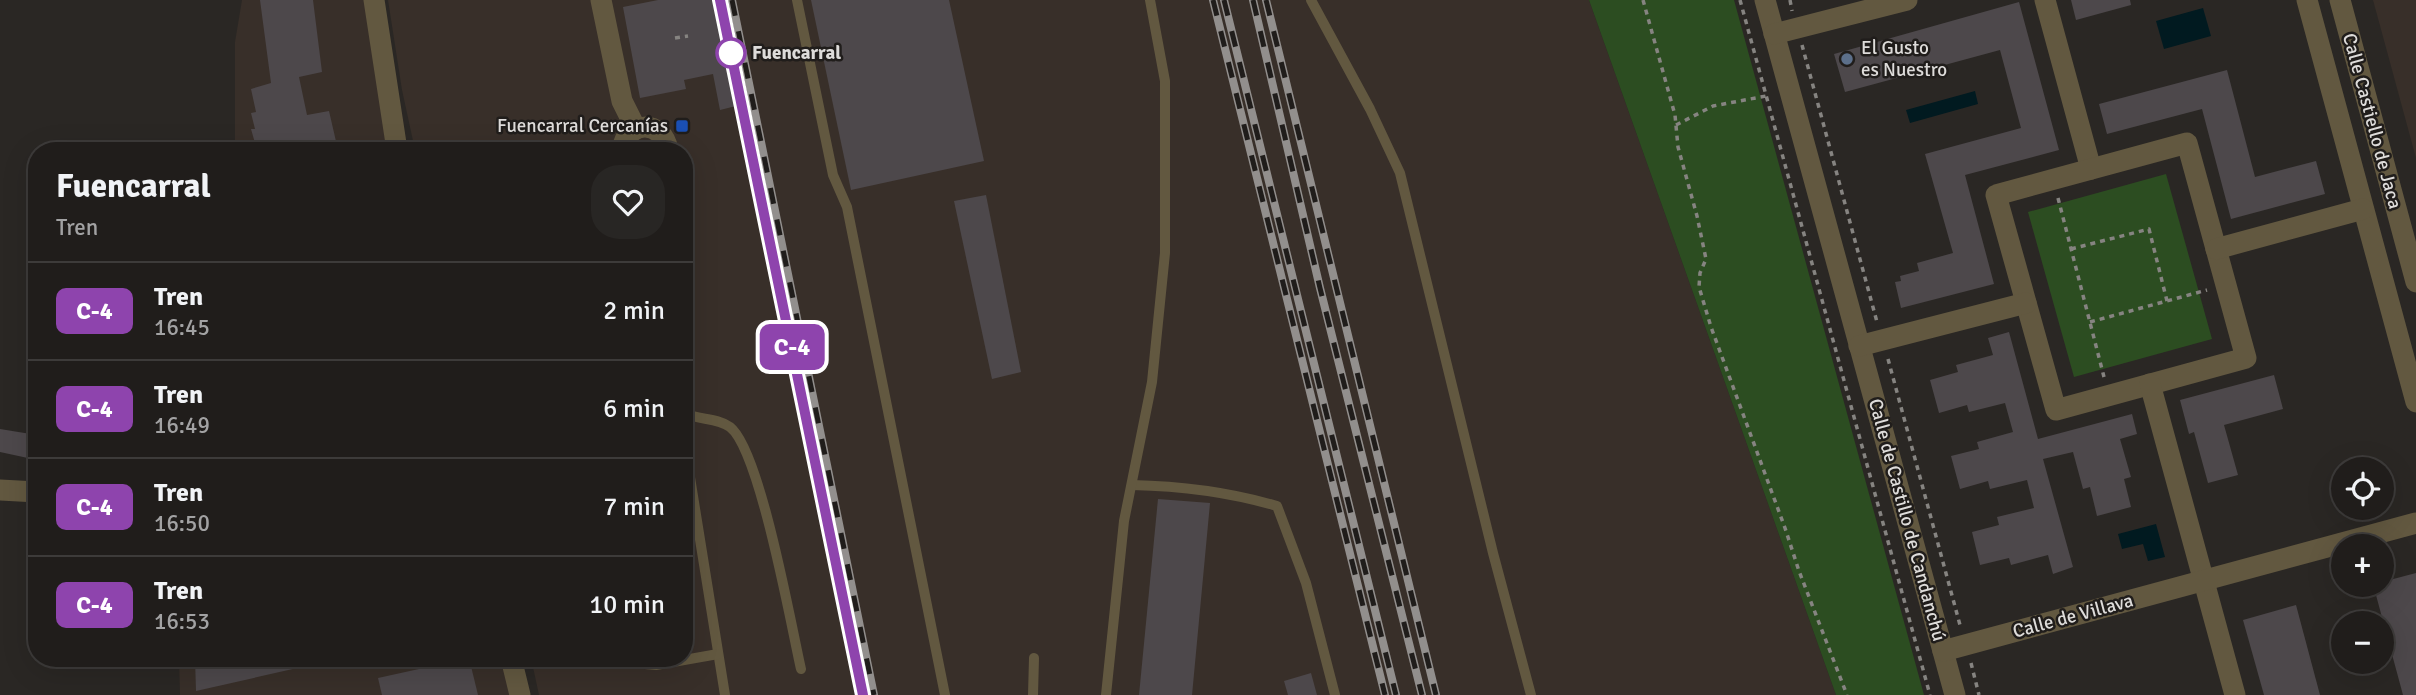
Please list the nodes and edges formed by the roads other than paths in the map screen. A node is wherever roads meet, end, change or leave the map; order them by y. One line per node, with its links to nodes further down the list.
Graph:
1 (374, 0): 13 (street)
2 (601, 0): 12 (street)
3 (797, 0): 39 (lane)
4 (1150, 0): 25 (lane)
5 (1311, 0): 43 (lane)
6 (1907, 0): 11 (street)
7 (2045, 0): 16 (street)
8 (2307, 0): 17 (street, Calle Castiello de Jaca)
9 (2340, 0): 19 (street, Calle Castiello de Jaca)
10 (1772, 2): 11 (street, Calle de Castillo de Candanchú)
11 (1774, 34): 21 (street, Calle de Castillo de Candanchú)
12 (636, 129): 14 (street); 15 (street)
13 (396, 142)
14 (624, 142)
15 (666, 142)
16 (2091, 169): 18 (street); 20 (street)
17 (2363, 209): 18 (street, Calle Castiello de Jaca); 23 (street, Calle Castiello de Jaca)
18 (2216, 249): 22 (street)
19 (2416, 282)
20 (2026, 303): 21 (street); 22 (street)
21 (1859, 346): 31 (street, Calle de Castillo de Candanchú)
22 (2150, 384): 30 (street)
23 (2416, 402)
24 (693, 415): 36 (lane)
25 (1132, 485): 41 (lane); 42 (lane)
26 (0, 490): 27 (street)
27 (28, 492)
28 (693, 497): 32 (lane)
29 (2416, 523): 30 (street, Calle de Villava)
30 (2204, 580): 31 (street, Calle de Villava); 45 (street)
31 (1943, 651): 44 (street, Calle de Castillo de Candanchú)
32 (718, 654): 33 (lane); 38 (lane)
33 (693, 658)
34 (1034, 659): 40 (lane)
35 (513, 667): 37 (street)
36 (801, 669)
37 (520, 695)
38 (725, 695)
39 (945, 695)
40 (1033, 695)
41 (1106, 695)
42 (1335, 695)
43 (1531, 695)
44 (1955, 695)
45 (2235, 695)

